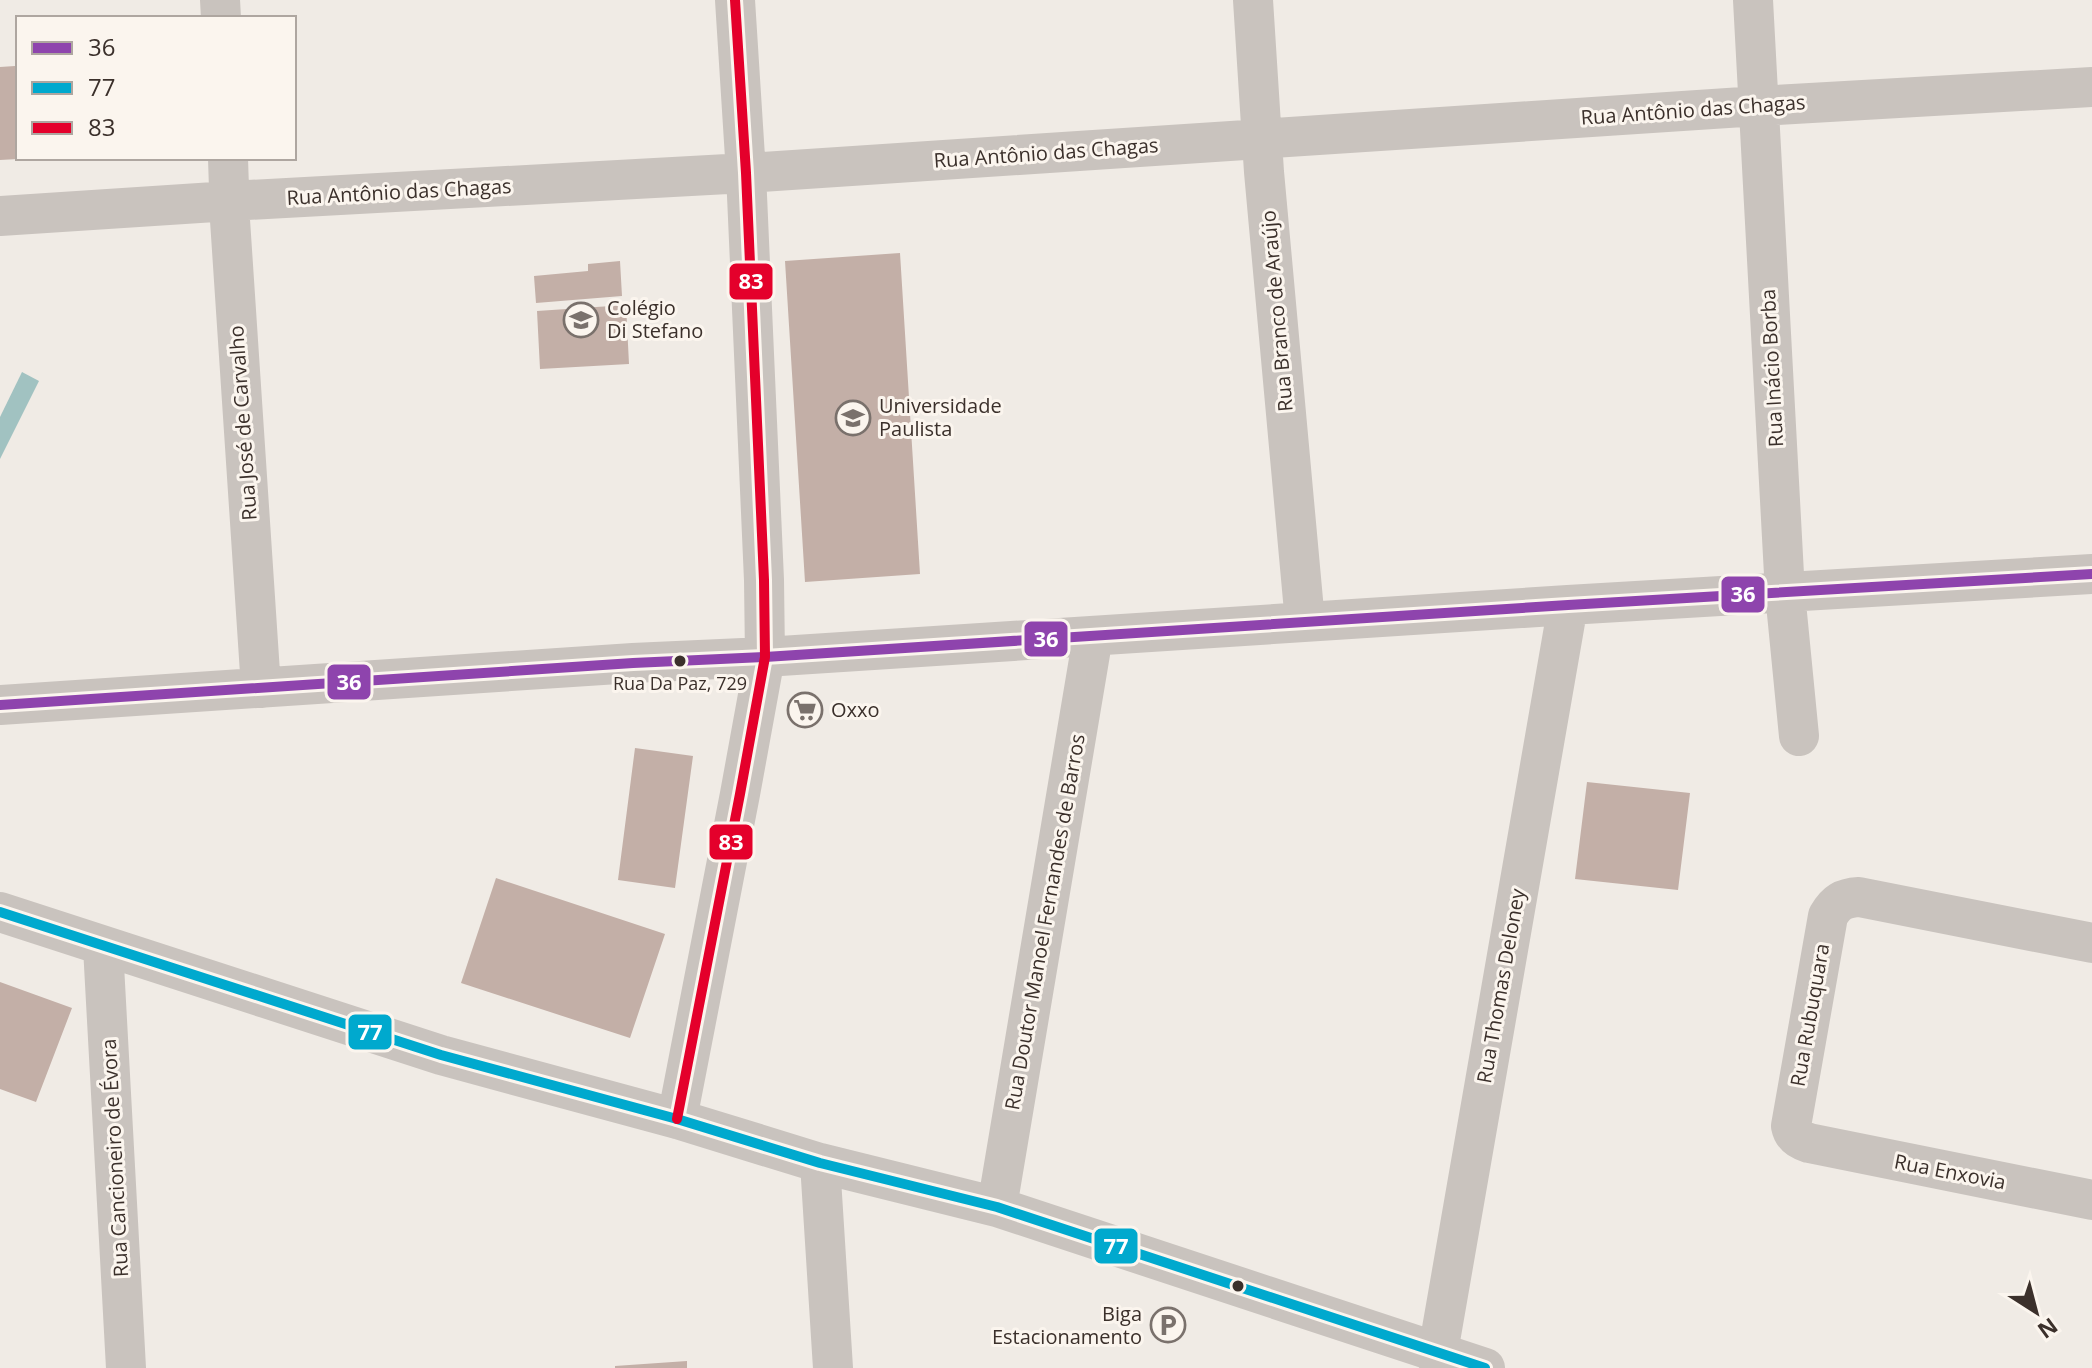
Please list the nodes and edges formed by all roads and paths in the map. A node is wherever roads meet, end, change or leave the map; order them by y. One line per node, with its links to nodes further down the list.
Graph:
1 (735, 0): 8 (street)
2 (1253, 0): 6 (street, Rua Branco de Araújo)
3 (1753, 0): 5 (street, Rua Inácio Borba)
4 (2092, 87): 5 (street, Rua Antônio das Chagas)
5 (1758, 106): 6 (street, Rua Antônio das Chagas); 12 (street, Rua Inácio Borba)
6 (1262, 138): 8 (street, Rua Antônio das Chagas); 14 (street, Rua Branco de Araújo)
7 (228, 160): 9 (street, Rua José de Carvalho)
8 (746, 173): 9 (street, Rua Antônio das Chagas); 16 (street)
9 (230, 201): 10 (street, Rua Antônio das Chagas); 17 (street, Rua José de Carvalho)
10 (0, 216)
11 (2092, 574): 12 (street)
12 (1785, 593): 13 (street); 19 (street, Rua Inácio Borba)
13 (1568, 605): 14 (street); 28 (street, Rua Thomas Deloney)
14 (1305, 622): 15 (street)
15 (1093, 636): 16 (street); 27 (street, Rua Doutor Manoel Fernandes de Barros)
16 (765, 657): 17 (street); 23 (street)
17 (261, 688): 18 (street)
18 (0, 705)
19 (1799, 736)
20 (0, 912): 22 (street)
21 (2092, 943): 24 (street, Rua Rubuquara)
22 (103, 947): 23 (street); 29 (street, Rua Cancioneiro de Évora)
23 (677, 1119): 25 (street)
24 (1809, 1143): 26 (street, Rua Enxovia)
25 (820, 1163): 27 (street); 30 (street)
26 (2092, 1200)
27 (997, 1207): 28 (street)
28 (1438, 1360): 31 (street)
29 (126, 1368)
30 (833, 1368)
31 (1485, 1368)

